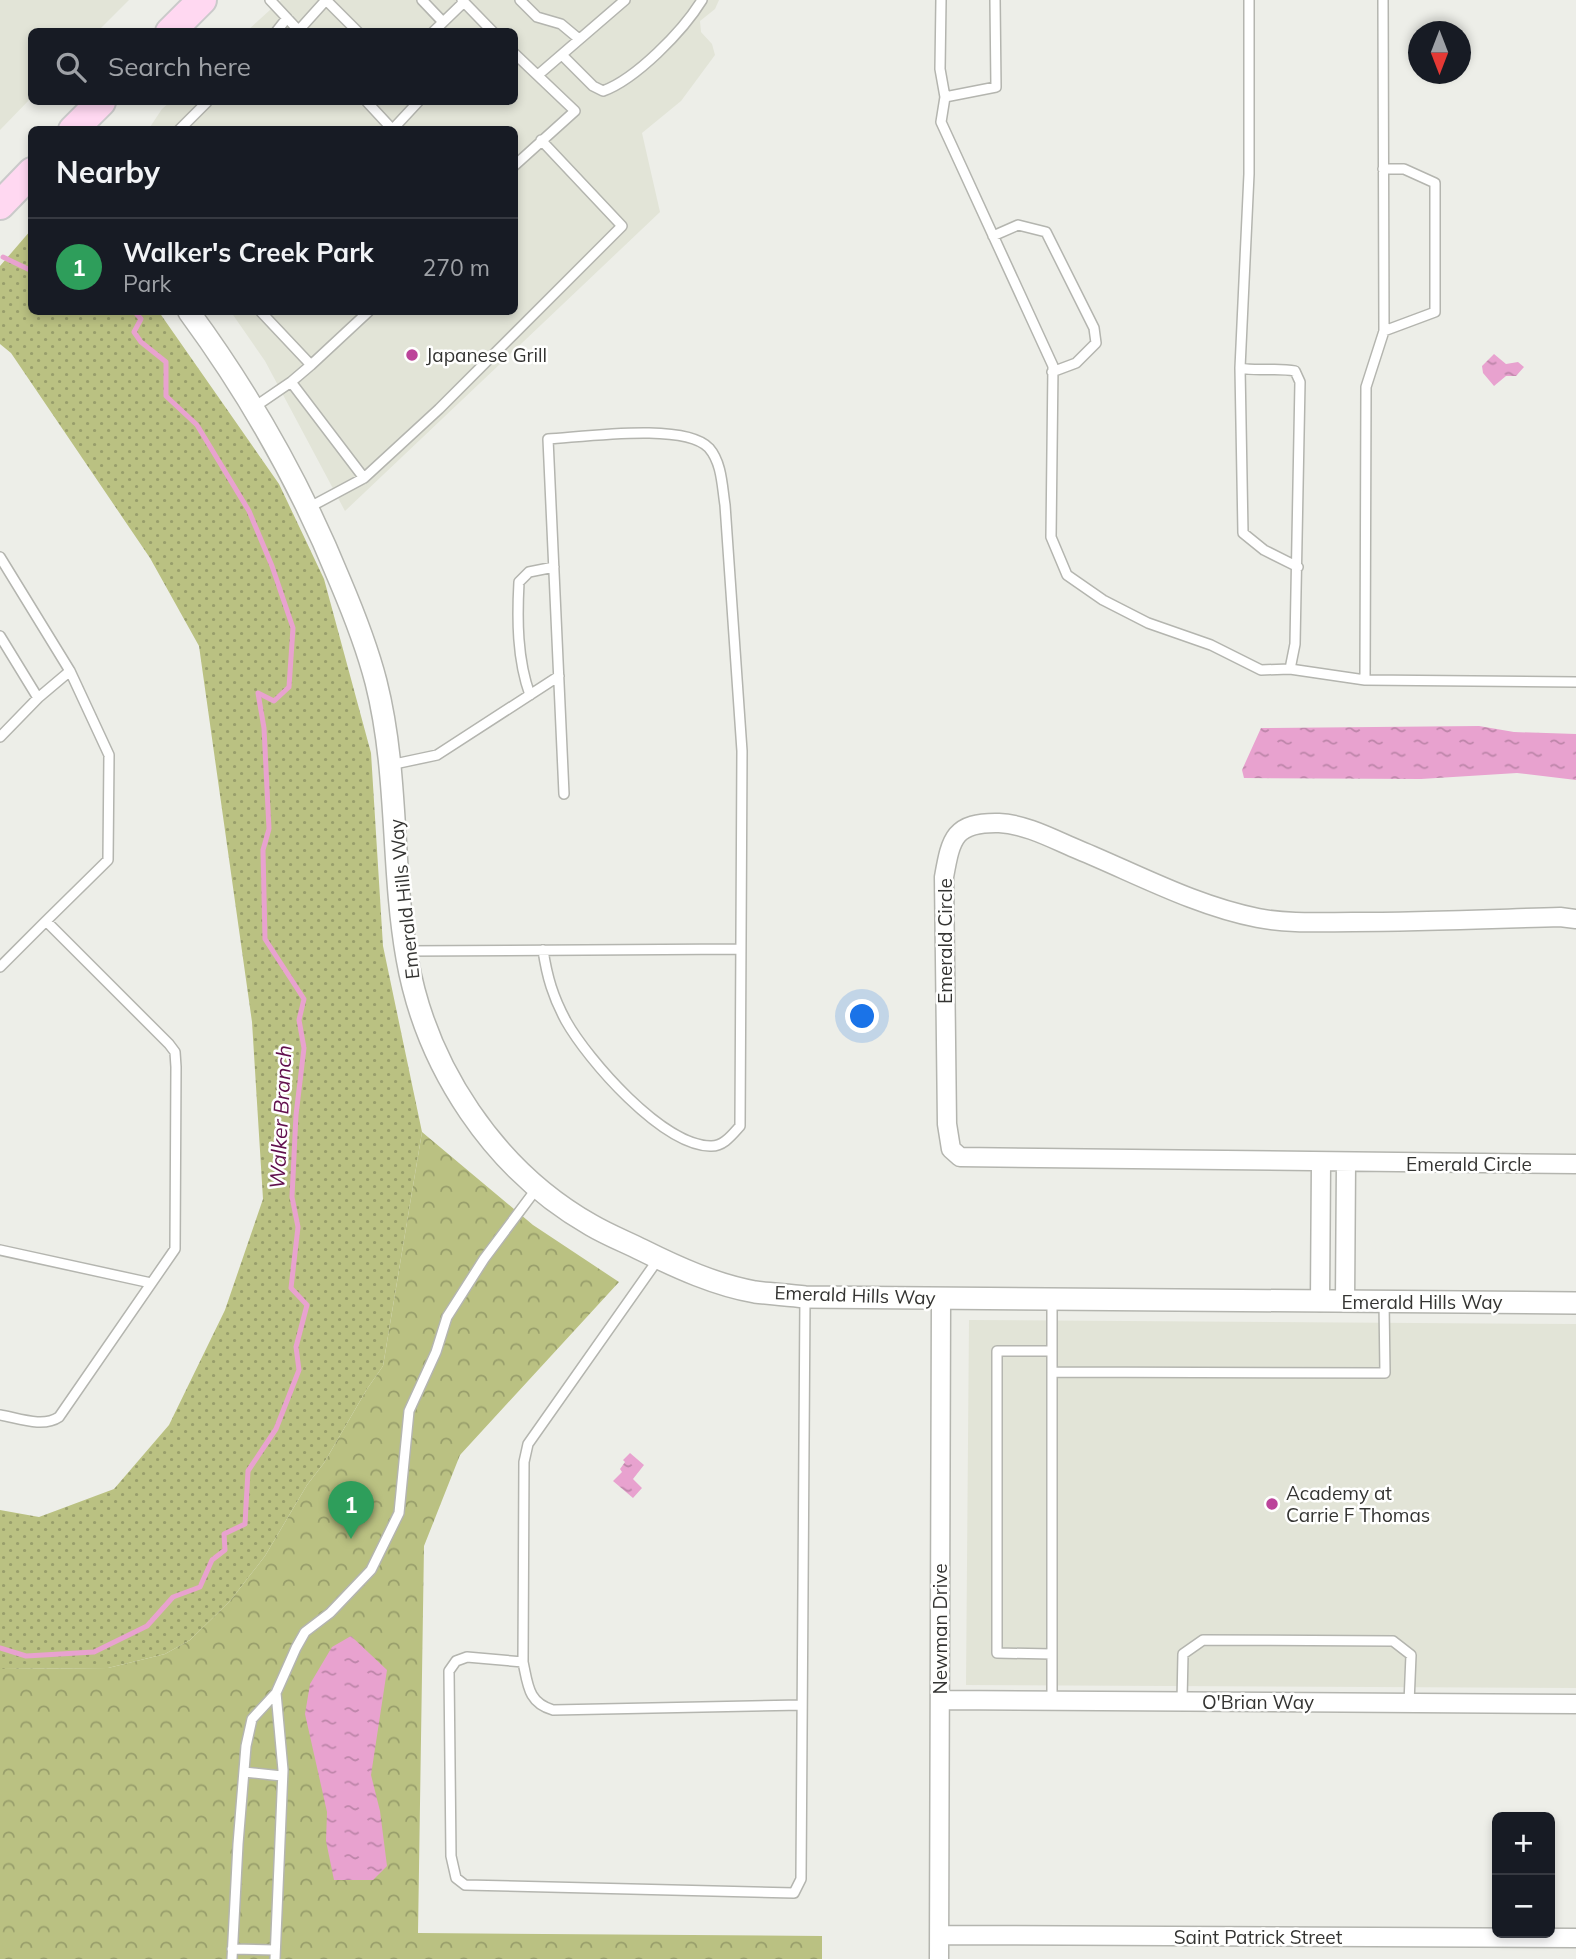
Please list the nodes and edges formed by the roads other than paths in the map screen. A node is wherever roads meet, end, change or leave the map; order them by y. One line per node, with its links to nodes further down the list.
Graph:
1 (202, 0): 14 (main road)
2 (270, 0): 12 (lane)
3 (422, 0): 13 (lane)
4 (520, 0): 21 (lane)
5 (625, 0): 21 (lane)
6 (702, 0): 22 (lane)
7 (941, 0): 25 (lane)
8 (995, 0): 25 (lane)
9 (1249, 0): 45 (lane)
10 (1383, 0): 36 (lane)
11 (463, 1): 13 (lane); 20 (lane)
12 (288, 18): 15 (lane); 16 (lane)
13 (443, 22): 19 (lane)
14 (174, 28)
15 (279, 28)
16 (297, 28)
17 (303, 28): 18 (lane)
18 (354, 28)
19 (437, 28)
20 (486, 28)
21 (579, 40): 22 (lane)
22 (562, 55): 24 (lane)
23 (518, 57): 24 (lane)
24 (538, 75): 34 (lane)
25 (945, 97): 39 (lane)
26 (98, 105): 30 (main road)
27 (204, 105): 31 (lane)
28 (370, 105): 32 (lane)
29 (415, 105): 33 (lane)
30 (77, 126)
31 (183, 126)
32 (389, 126)
33 (395, 126)
34 (541, 140): 35 (lane); 49 (lane)
35 (518, 162)
36 (1383, 169): 43 (lane); 43 (lane)
37 (28, 176): 38 (main road)
38 (0, 205)
39 (993, 236): 46 (lane); 46 (lane)
40 (191, 315): 48 (street, Emerald Hills Way)
41 (264, 315): 44 (lane)
42 (365, 315): 44 (lane)
43 (1384, 331): 58 (lane)
44 (311, 365): 47 (lane)
45 (1240, 368): 53 (lane); 53 (lane)
46 (1052, 372): 55 (lane)
47 (291, 383): 48 (lane); 49 (lane)
48 (253, 408): 50 (street, Emerald Hills Way)
49 (364, 478): 50 (lane)
50 (308, 508): 63 (street, Emerald Hills Way)
51 (0, 557): 56 (lane)
52 (554, 567): 57 (lane); 60 (lane); 67 (lane)
53 (1298, 567): 55 (lane)
54 (0, 636): 61 (lane)
55 (1290, 668): 58 (lane)
56 (70, 671): 61 (lane); 66 (lane)
57 (559, 676): 60 (lane); 64 (lane)
58 (1365, 680): 59 (lane)
59 (1576, 682)
60 (530, 695): 63 (lane)
61 (38, 698): 62 (lane)
62 (0, 737)
63 (390, 765): 69 (street, Emerald Hills Way)
64 (564, 794)
65 (1576, 919): 71 (street, Emerald Circle)
66 (46, 921): 70 (lane); 77 (lane)
67 (740, 949): 68 (lane); 68 (lane)
68 (543, 950): 69 (lane)
69 (406, 951): 74 (street, Emerald Hills Way)
70 (0, 967)
71 (1321, 1163): 72 (street, Emerald Circle); 81 (street)
72 (1346, 1163): 73 (street, Emerald Circle); 82 (street)
73 (1576, 1164)
74 (538, 1186): 76 (street, Emerald Hills Way); 90 (lane)
75 (0, 1250): 77 (lane)
76 (659, 1258): 78 (street, Emerald Hills Way); 89 (lane)
77 (151, 1283): 87 (lane)
78 (805, 1297): 79 (street, Emerald Hills Way); 96 (lane)
79 (941, 1298): 80 (street, Emerald Hills Way); 91 (street, Newman Drive)
80 (1052, 1299): 81 (street, Emerald Hills Way); 85 (lane)
81 (1320, 1302): 82 (street, Emerald Hills Way)
82 (1345, 1302): 83 (street, Emerald Hills Way)
83 (1384, 1302): 84 (street, Emerald Hills Way); 86 (lane)
84 (1576, 1303)
85 (1052, 1351): 86 (lane); 88 (lane)
86 (1052, 1372): 88 (lane)
87 (0, 1415)
88 (1052, 1654): 92 (lane)
89 (523, 1662): 96 (lane); 96 (lane)
90 (276, 1693): 97 (lane); 98 (lane)
91 (940, 1700): 92 (street, O'Brian Way); 99 (street, Newman Drive)
92 (1052, 1701): 93 (street, O'Brian Way)
93 (1182, 1701): 94 (street, O'Brian Way); 94 (lane)
94 (1409, 1703): 95 (street, O'Brian Way)
95 (1576, 1704)
96 (802, 1705)
97 (244, 1772): 98 (lane); 101 (lane)
98 (282, 1776): 102 (lane)
99 (940, 1935): 100 (street, Saint Patrick Street); 103 (street, Newman Drive)
100 (1576, 1938)
101 (232, 1954): 102 (lane)
102 (275, 1955)
103 (939, 1959)

